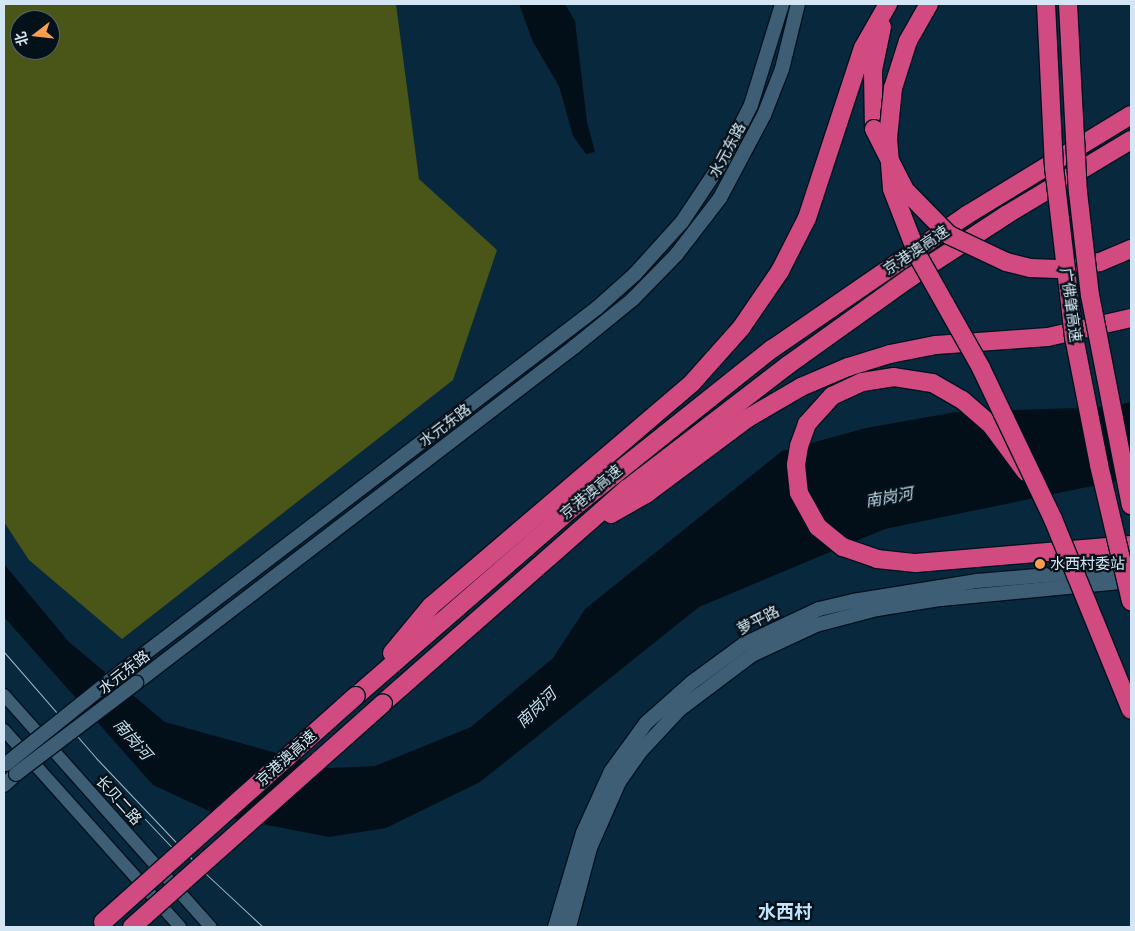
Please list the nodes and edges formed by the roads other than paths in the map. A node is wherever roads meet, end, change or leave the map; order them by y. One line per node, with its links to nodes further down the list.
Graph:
1 (782, 4): 22 (main road, 水元东路, bridge)
2 (798, 4): 23 (main road, 水元东路, bridge)
3 (890, 4): 9 (highway, bridge); 19 (highway)
4 (929, 4): 11 (highway, bridge)
5 (1046, 4): 17 (highway, 广佛肇高速, bridge)
6 (1068, 4): 12 (highway, 广佛肇高速, bridge)
7 (1131, 115): 19 (highway, 京港澳高速)
8 (1131, 140): 13 (highway, 京港澳高速)
9 (1131, 249)
10 (1131, 318): 13 (highway)
11 (1036, 486): 14 (highway); 20 (highway, bridge)
12 (1131, 506)
13 (567, 540): 25 (highway, 京港澳高速, bridge)
14 (1131, 545)
15 (1131, 568): 28 (main road, 萝平路)
16 (1131, 581): 29 (main road, 萝平路)
17 (1131, 601)
18 (4, 695): 27 (street, 长贝二路)
19 (356, 696): 24 (highway, 京港澳高速, bridge)
20 (1131, 710)
21 (4, 730): 26 (street)
22 (5, 764)
23 (4, 785)
24 (100, 925)
25 (132, 927)
26 (180, 927)
27 (211, 927)
28 (555, 927)
29 (569, 927)

